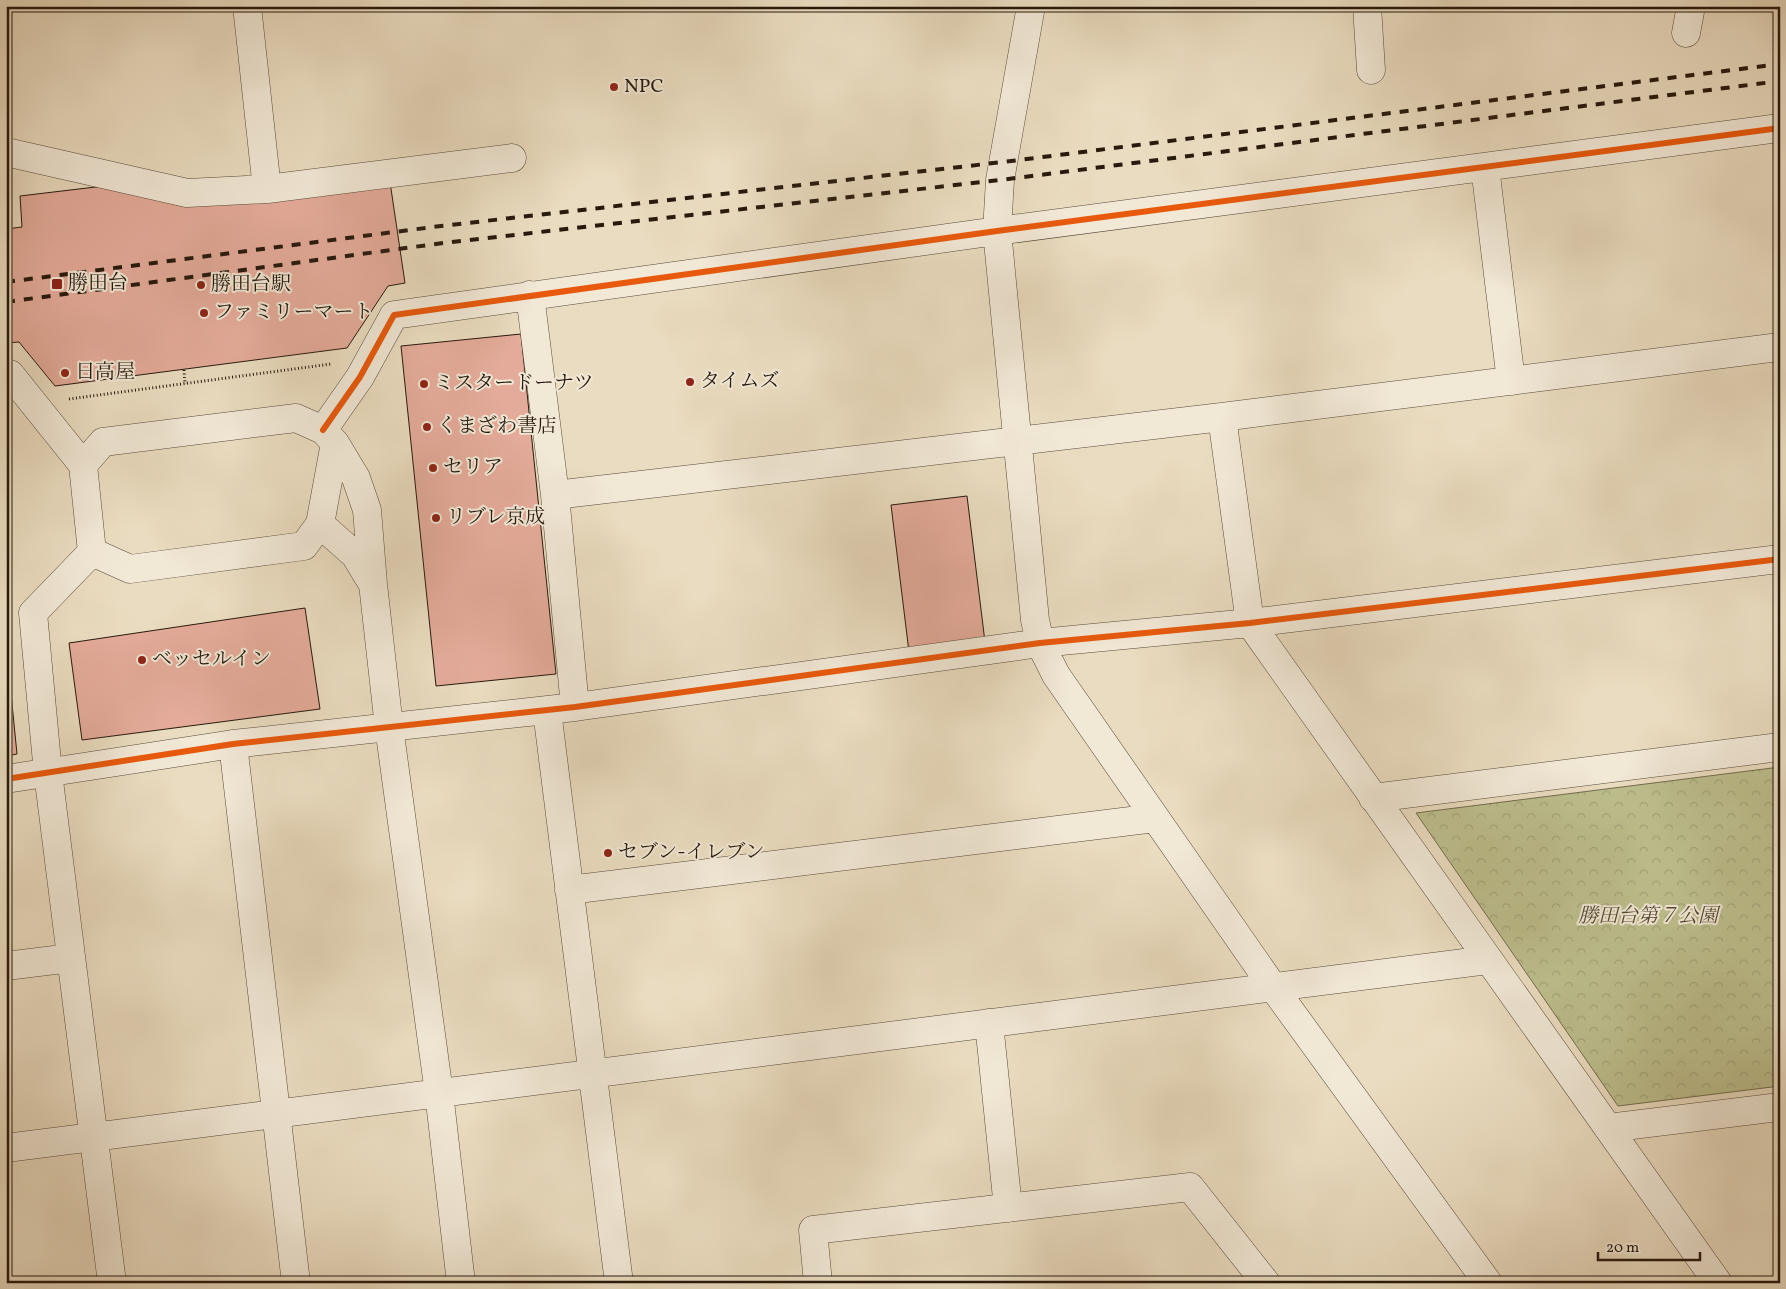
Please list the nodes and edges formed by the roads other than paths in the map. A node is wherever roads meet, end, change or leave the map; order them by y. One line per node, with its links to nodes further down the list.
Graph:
1 (247, 6): 11 (street)
2 (1031, 6): 12 (street)
3 (1367, 6): 6 (street)
4 (1691, 6): 5 (street)
5 (1686, 33)
6 (1371, 70)
7 (1780, 128): 10 (street)
8 (6, 152): 11 (street)
9 (512, 158): 11 (street)
10 (1485, 167): 12 (street); 16 (street)
11 (267, 189)
12 (997, 231): 13 (street); 19 (street)
13 (530, 295): 18 (street); 21 (street)
14 (1780, 347): 16 (street)
15 (6, 373): 20 (street)
16 (1511, 381): 17 (street)
17 (1222, 417): 19 (street); 26 (street)
18 (329, 437): 20 (street); 22 (street); 25 (street)
19 (1017, 439): 21 (street); 27 (street)
20 (83, 465): 23 (street)
21 (555, 495): 28 (street)
22 (320, 524): 23 (street); 25 (street)
23 (92, 552): 33 (street)
24 (1780, 559): 26 (street)
25 (373, 584): 30 (street)
26 (1250, 623): 27 (street); 35 (street)
27 (1040, 643): 28 (street); 36 (street)
28 (576, 707): 29 (street)
29 (547, 711): 30 (street); 37 (street)
30 (389, 727): 31 (street); 44 (street)
31 (233, 744): 33 (street); 46 (street)
32 (1780, 747): 35 (street)
33 (48, 773): 34 (street); 38 (street)
34 (6, 779)
35 (1373, 798): 39 (street)
36 (1155, 818): 37 (street); 41 (street)
37 (570, 890): 43 (street)
38 (72, 958): 40 (street); 48 (street)
39 (1488, 960): 41 (street); 47 (street)
40 (6, 966)
41 (1272, 987): 42 (street); 57 (street)
42 (989, 1023): 43 (street); 50 (street)
43 (592, 1074): 44 (street); 54 (street)
44 (439, 1093): 46 (street); 53 (street)
45 (1780, 1108): 47 (street)
46 (275, 1114): 48 (street); 52 (street)
47 (1608, 1128): 58 (street)
48 (94, 1136): 49 (street); 51 (street)
49 (6, 1148)
50 (1008, 1208): 55 (street); 56 (street)
51 (112, 1283)
52 (296, 1283)
53 (461, 1283)
54 (619, 1283)
55 (818, 1283)
56 (1266, 1283)
57 (1488, 1283)
58 (1718, 1283)

